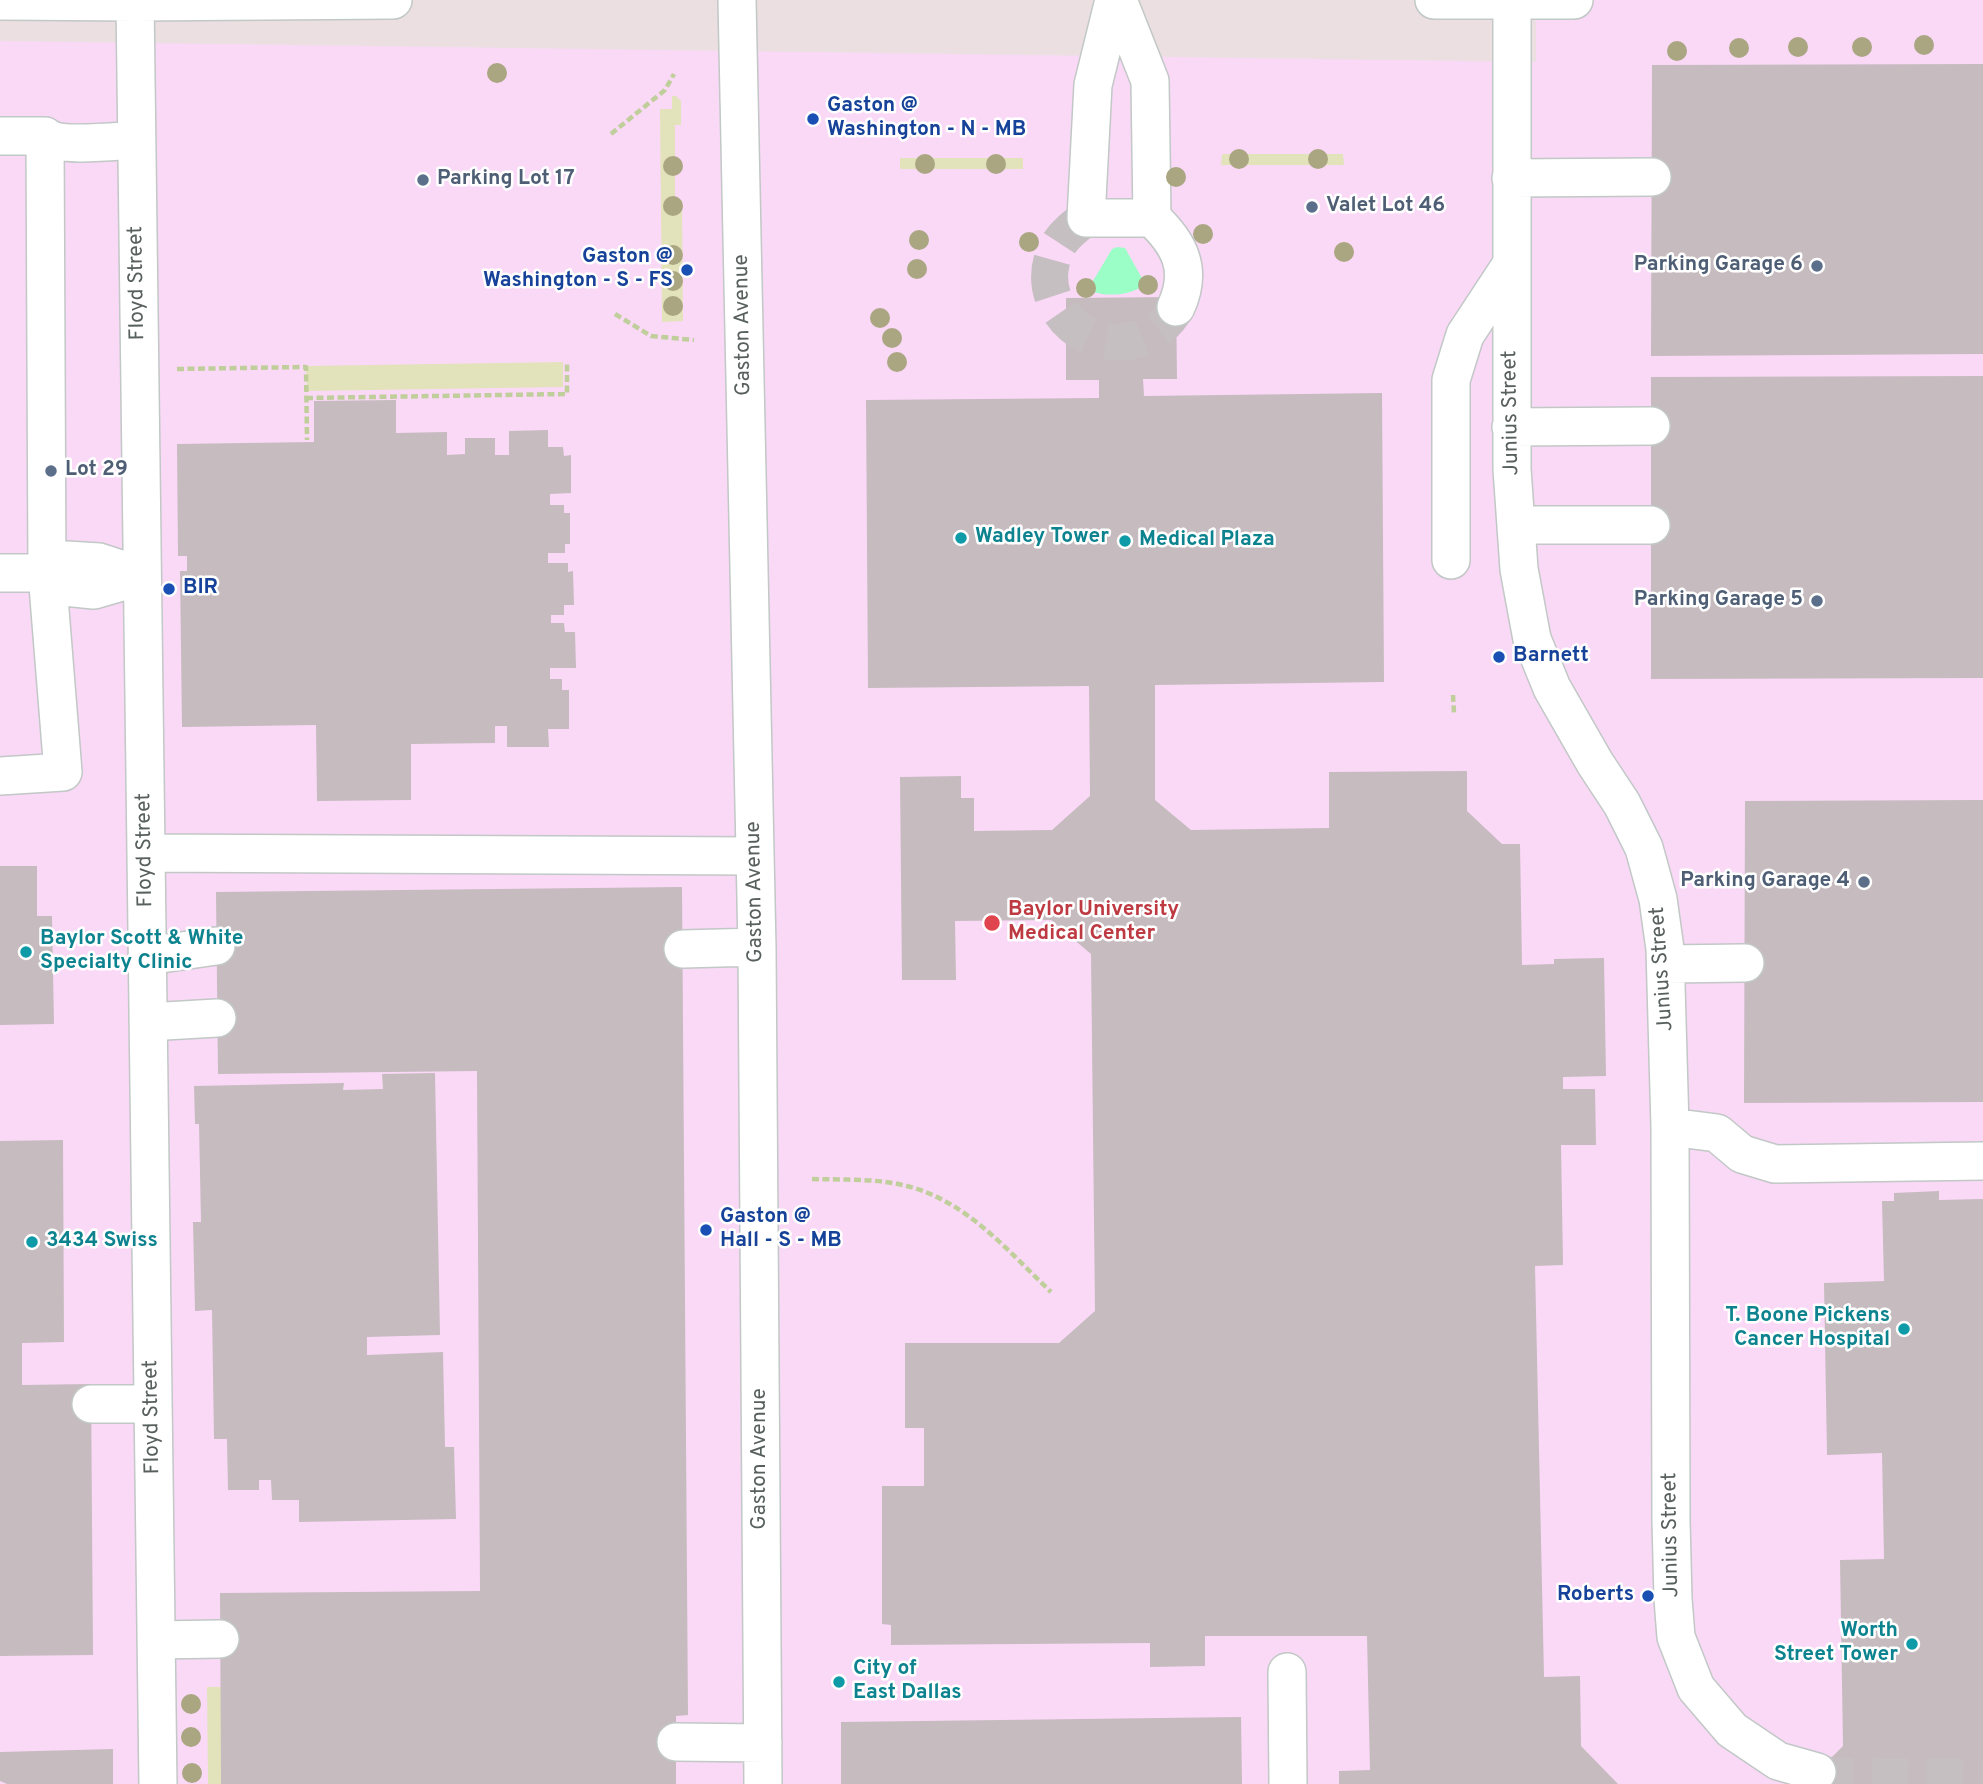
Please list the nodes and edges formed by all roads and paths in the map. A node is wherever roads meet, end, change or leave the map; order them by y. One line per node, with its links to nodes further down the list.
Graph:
1 (393, 0): 7 (street)
2 (737, 0): 37 (street, Gaston Avenue)
3 (1116, 0): 16 (street); 16 (street)
4 (1434, 0): 8 (street)
5 (1574, 0): 8 (street)
6 (0, 1): 7 (street)
7 (135, 1): 13 (street, Floyd Street)
8 (1512, 1): 15 (street, Junius Street)
9 (674, 74): 10 (path)
10 (611, 134)
11 (0, 136): 12 (street)
12 (45, 136): 13 (street); 31 (street)
13 (136, 140): 32 (street, Floyd Street)
14 (1651, 177): 15 (street)
15 (1511, 178): 17 (street, Junius Street)
16 (1152, 218): 18 (street)
17 (1511, 265): 25 (street, Junius Street); 29 (street)
18 (1176, 307)
19 (615, 314): 20 (path)
20 (694, 340)
21 (566, 362): 23 (path)
22 (170, 369): 23 (path)
23 (306, 398): 26 (path)
24 (1651, 426): 25 (street)
25 (1511, 427): 27 (street, Junius Street)
26 (307, 440)
27 (1516, 525): 28 (street); 43 (street, Junius Street)
28 (1651, 525)
29 (1451, 560)
30 (0, 573): 31 (street)
31 (47, 573): 32 (street); 35 (street)
32 (142, 576): 36 (street, Floyd Street)
33 (1453, 695): 34 (path)
34 (1454, 713)
35 (0, 776)
36 (146, 853): 37 (street); 41 (street, Floyd Street)
37 (755, 856): 39 (street, Gaston Avenue)
38 (216, 946): 41 (street)
39 (757, 947): 40 (street); 56 (street, Gaston Avenue)
40 (683, 949)
41 (147, 956): 45 (street, Floyd Street)
42 (1745, 963): 43 (street)
43 (1666, 964): 46 (street, Junius Street)
44 (217, 1018): 45 (street)
45 (148, 1022): 51 (street, Floyd Street)
46 (1670, 1127): 47 (street); 57 (street, Junius Street)
47 (1983, 1161)
48 (812, 1179): 49 (path)
49 (1051, 1292)
50 (91, 1404): 51 (street)
51 (153, 1404): 53 (street, Floyd Street)
52 (220, 1639): 53 (street)
53 (156, 1640): 58 (street, Floyd Street)
54 (1287, 1672): 60 (street)
55 (676, 1742): 56 (street)
56 (763, 1743): 59 (street, Gaston Avenue)
57 (1817, 1772)
58 (158, 1784)
59 (763, 1784)
60 (1288, 1784)

